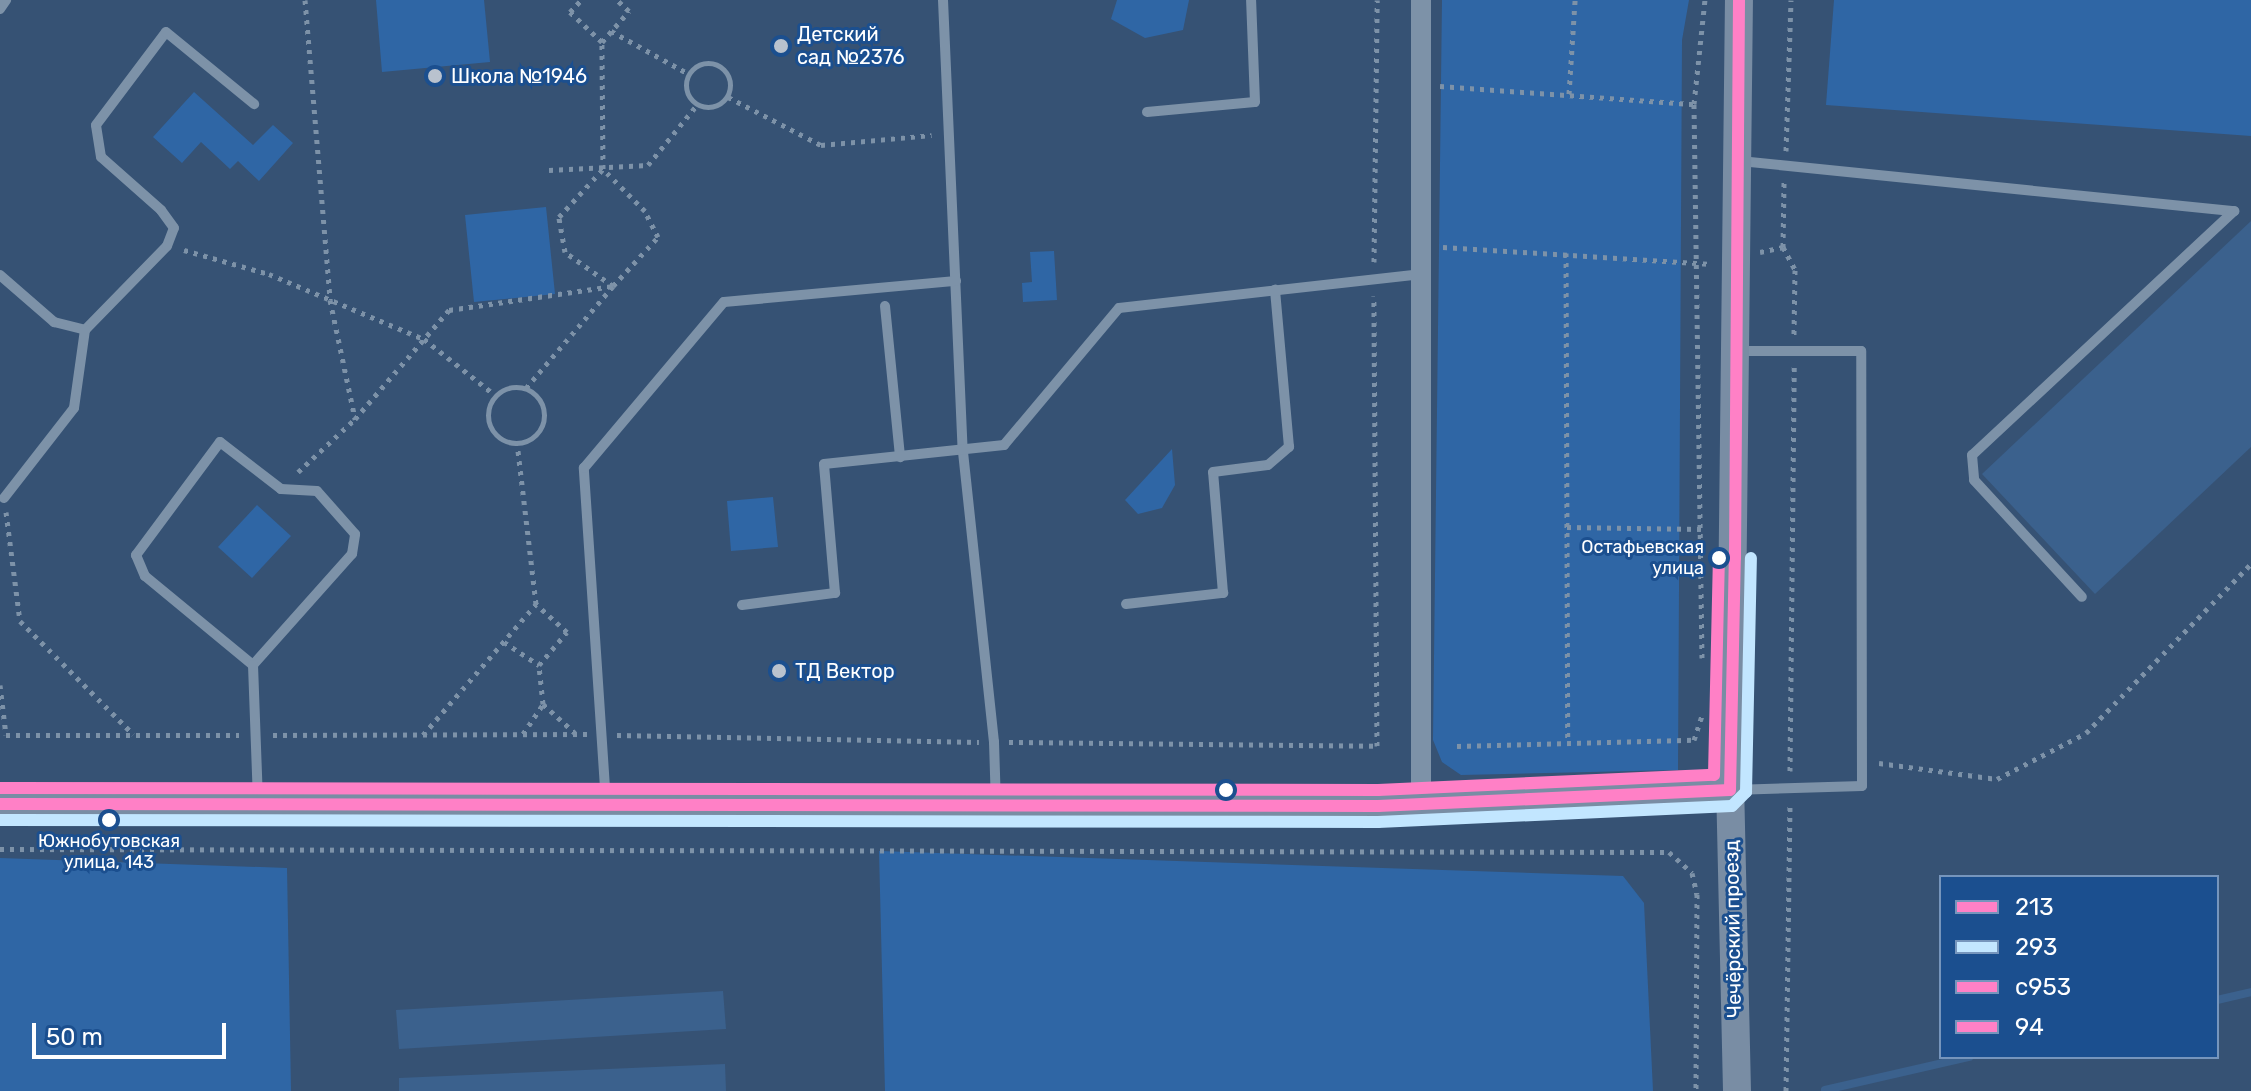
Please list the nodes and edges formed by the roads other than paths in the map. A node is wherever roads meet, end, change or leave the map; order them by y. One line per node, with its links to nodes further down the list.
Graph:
1 (6, 0): 6 (lane)
2 (943, 0): 12 (lane)
3 (1251, 0): 8 (lane)
4 (1421, 0): 10 (street)
5 (1739, 0): 9 (street, Чечёрский проезд)
6 (0, 9)
7 (254, 104): 15 (lane)
8 (1147, 112)
9 (1734, 161): 16 (street, Чечёрский проезд); 20 (lane)
10 (1422, 274): 13 (lane); 28 (street)
11 (0, 275): 15 (lane)
12 (956, 281): 17 (lane); 27 (lane)
13 (1275, 290): 17 (lane); 21 (lane)
14 (885, 306): 18 (lane)
15 (85, 330): 19 (lane)
16 (1737, 351): 24 (street, Чечёрский проезд); 24 (lane)
17 (963, 452): 18 (lane); 29 (lane)
18 (900, 457): 22 (lane)
19 (4, 498)
20 (2082, 597)
21 (1126, 604)
22 (742, 605)
23 (253, 665): 23 (lane); 26 (lane)
24 (1730, 790): 28 (street); 30 (street, Чечёрский проезд)
25 (0, 804): 26 (street)
26 (258, 805): 27 (street)
27 (606, 805): 29 (street)
28 (1421, 805): 29 (street)
29 (996, 806)
30 (1737, 1091)

